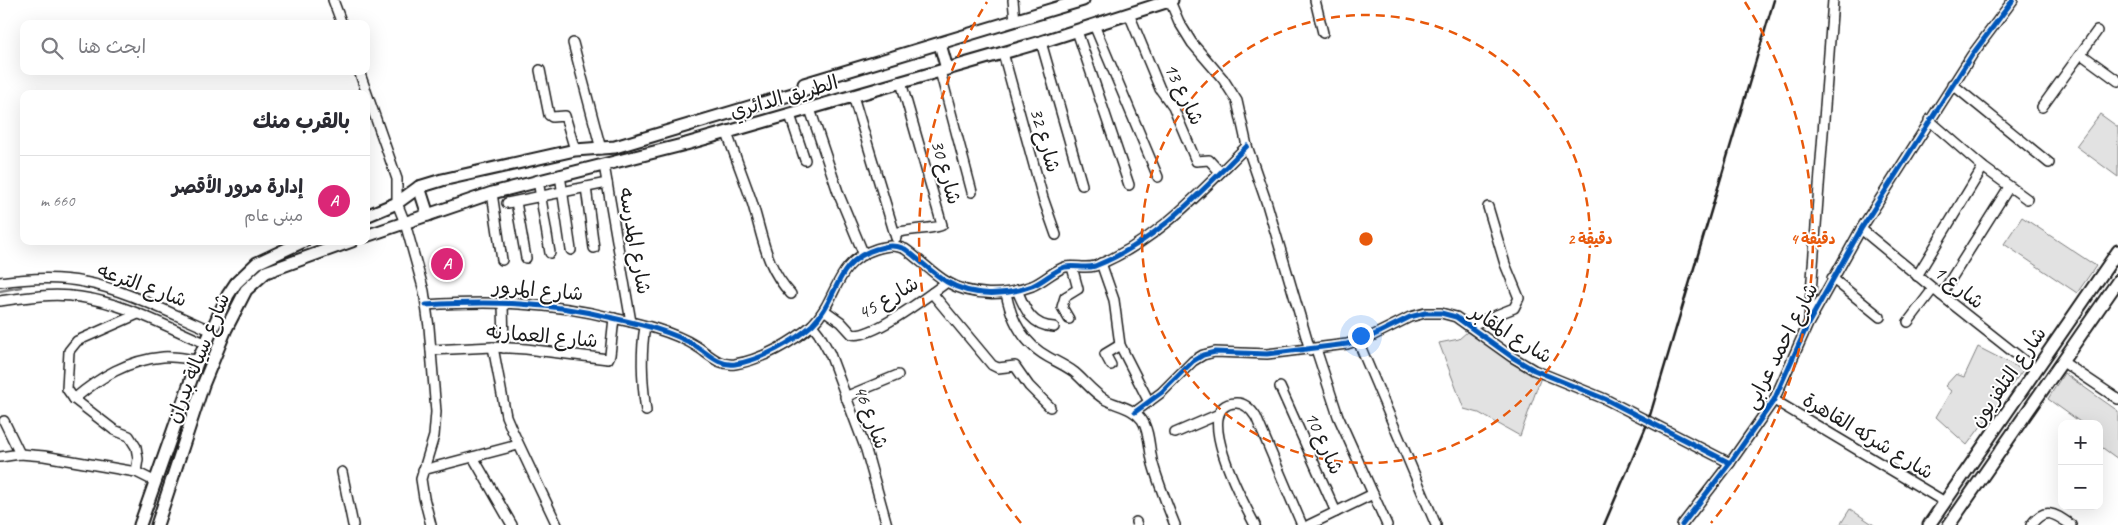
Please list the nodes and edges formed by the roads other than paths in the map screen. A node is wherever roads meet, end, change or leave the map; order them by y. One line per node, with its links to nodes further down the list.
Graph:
1 (333, 0): 9 (street)
2 (1014, 0): 10 (street)
3 (1083, 0): 10 (main road, الطريق الدائري)
4 (1171, 0): 8 (main road, الطريق الدائري); 34 (street)
5 (1315, 0): 14 (street)
6 (1833, 0): 98 (street)
7 (2014, 0): 25 (street, شارع احمد عرابى)
8 (1129, 14): 11 (main road, الطريق الدائري); 41 (street, شارع 13)
9 (340, 20)
10 (1015, 21): 17 (main road, الطريق الدائري)
11 (1094, 26): 12 (main road, الطريق الدائري); 43 (street)
12 (1077, 31): 15 (main road, الطريق الدائري); 47 (street)
13 (2097, 31): 19 (street)
14 (1323, 33)
15 (1041, 42): 18 (main road, الطريق الدائري); 46 (street)
16 (573, 43): 35 (street)
17 (940, 44): 21 (main road); 35 (main road, الطريق الدائري)
18 (1003, 53): 21 (main road, الطريق الدائري); 64 (street, شارع 32)
19 (2081, 54): 23 (street); 29 (street)
20 (540, 70): 36 (street)
21 (944, 70): 24 (main road, الطريق الدائري); 52 (street)
22 (360, 75): 26 (street)
23 (2118, 81)
24 (902, 82): 27 (main road, الطريق الدائري); 62 (street, شارع 30)
25 (1952, 84): 32 (street, شارع احمد عرابى); 38 (street)
26 (366, 90)
27 (852, 96): 30 (main road, الطريق الدائري); 62 (street)
28 (370, 102): 56 (street)
29 (2042, 107)
30 (810, 109): 31 (main road, الطريق الدائري); 72 (street)
31 (790, 115): 33 (main road, الطريق الدائري); 37 (street)
32 (1929, 120): 40 (street); 61 (street, شارع احمد عرابى)
33 (727, 133): 39 (main road, الطريق الدائري); 86 (street)
34 (1247, 146): 41 (street); 110 (street)
35 (601, 149): 36 (main road, الطريق الدائري)
36 (575, 150): 48 (main road, الطريق الدائري)
37 (806, 160)
38 (2049, 163)
39 (604, 165): 42 (main road, الطريق الدائري); 45 (street, شارع المدرسه)
40 (1983, 167): 49 (street); 77 (street)
41 (1220, 172): 75 (street)
42 (560, 175): 44 (main road, الطريق الدائري); 51 (street)
43 (1158, 177)
44 (538, 180): 53 (main road, الطريق الدائري); 54 (street)
45 (607, 183): 50 (street); 96 (street, شارع المدرسه)
46 (1082, 185)
47 (1129, 185)
48 (419, 187): 56 (main road, الطريق الدائري); 59 (main road)
49 (2009, 187): 55 (street); 87 (street)
50 (586, 188): 51 (street); 68 (street)
51 (563, 192): 54 (street); 69 (street)
52 (972, 192)
53 (492, 193): 59 (main road, الطريق الدائري); 74 (street)
54 (541, 196): 71 (street); 73 (street)
55 (2027, 200)
56 (397, 203): 58 (main road); 60 (street)
57 (1488, 207): 100 (street)
58 (370, 214)
59 (428, 215): 60 (main road, الطريق الدائري)
60 (405, 223): 63 (main road); 90 (street)
61 (1861, 229): 77 (street, شارع 1); 78 (street, شارع احمد عرابى)
62 (894, 233): 67 (street)
63 (370, 235)
64 (1056, 235)
65 (294, 245): 103 (main road, شارع سيالة بدران)
66 (341, 245): 141 (main road, شارع سيالة بدران)
67 (898, 246): 72 (street); 80 (street)
68 (594, 248)
69 (571, 250)
70 (2118, 251): 114 (main road, شارع التلفزيون)
71 (550, 252)
72 (864, 254): 91 (street, شارع المرور)
73 (526, 258)
74 (502, 260)
75 (1101, 263): 76 (street); 106 (street)
76 (1072, 267): 83 (street); 95 (street)
77 (1917, 276): 82 (street, شارع 1)
78 (1832, 278): 93 (street); 98 (street, شارع احمد عرابى)
79 (0, 282): 103 (street, شارع الترعه)
80 (947, 282): 84 (street, شارع 45); 85 (street)
81 (2118, 282): 112 (main road, شارع التلفزيون)
82 (1933, 289): 87 (street, شارع 1); 97 (street)
83 (1017, 290): 85 (street); 102 (street)
84 (932, 292): 91 (street, شارع 45); 122 (street)
85 (1006, 292): 124 (street)
86 (791, 294)
87 (1941, 295): 114 (street, شارع 1)
88 (0, 301): 92 (street, شارع الترعه)
89 (504, 303): 90 (street, شارع المرور); 94 (street, شارع المرور); 108 (street)
90 (426, 305): 109 (street)
91 (824, 310): 99 (street, شارع المرور)
92 (138, 314): 105 (street, شارع الترعه); 118 (street)
93 (1880, 317)
94 (614, 318): 96 (street, شارع المرور); 108 (street, شارع العمارنه)
95 (1069, 319)
96 (630, 322): 101 (street, شارع المرور)
97 (1908, 322)
98 (1808, 324): 120 (street, شارع احمد عرابى)
99 (812, 325): 101 (street, شارع المرور); 117 (street, شارع 46)
100 (1469, 326): 104 (street, شارع المقابر); 132 (street, شارع المقابر)
101 (646, 327): 123 (street)
102 (1054, 327)
103 (210, 330): 105 (main road, شارع سيالة بدران)
104 (1358, 341): 110 (street, شارع المقابر); 152 (street)
105 (205, 343): 111 (main road, شارع سيالة بدران)
106 (1120, 345): 113 (street); 121 (street)
107 (493, 347): 108 (street, شارع العمارنه); 109 (street, شارع العمارنه); 128 (street)
108 (504, 348)
109 (431, 350): 133 (street)
110 (1313, 350): 121 (street, شارع المقابر); 137 (street)
111 (198, 360): 118 (street); 136 (main road, شارع سيالة بدران)
112 (2063, 362): 119 (street); 155 (main road, شارع التلفزيون)
113 (1111, 365)
114 (2036, 370): 138 (main road, شارع التلفزيون)
115 (898, 375): 117 (street)
116 (1280, 388): 139 (street, شارع 10)
117 (846, 397): 146 (street, شارع 46)
118 (74, 399): 134 (street)
119 (2118, 399)
120 (1774, 400): 132 (street, شارع احمد عرابى); 138 (street, شارع شركه القاهرة)
121 (1150, 402): 124 (street, شارع المقابر)
122 (1050, 407)
123 (646, 411)
124 (1135, 412): 147 (street)
125 (1217, 415): 127 (street); 148 (street); 149 (street)
126 (4, 421): 129 (street)
127 (1175, 433)
128 (518, 444): 131 (street); 145 (street)
129 (20, 454): 130 (street); 134 (street)
130 (0, 457)
131 (473, 457): 133 (street); 144 (street)
132 (1730, 463): 153 (street, شارع احمد عرابى)
133 (423, 470): 143 (street)
134 (136, 472): 136 (street)
135 (342, 472): 142 (street)
136 (154, 481): 140 (main road, شارع سيالة بدران)
137 (1373, 494): 139 (street); 151 (street)
138 (1944, 502): 154 (main road, شارع التلفزيون)
139 (1336, 512): 150 (street)
140 (140, 525)
141 (157, 525)
142 (353, 525)
143 (431, 525)
144 (512, 525)
145 (557, 525)
146 (887, 525)
147 (1175, 525)
148 (1255, 525)
149 (1302, 525)
150 (1309, 525)
151 (1387, 525)
152 (1436, 525)
153 (1682, 525)
154 (1929, 525)
155 (1949, 525)
156 (2031, 525): 157 (street)
157 (2071, 525)

